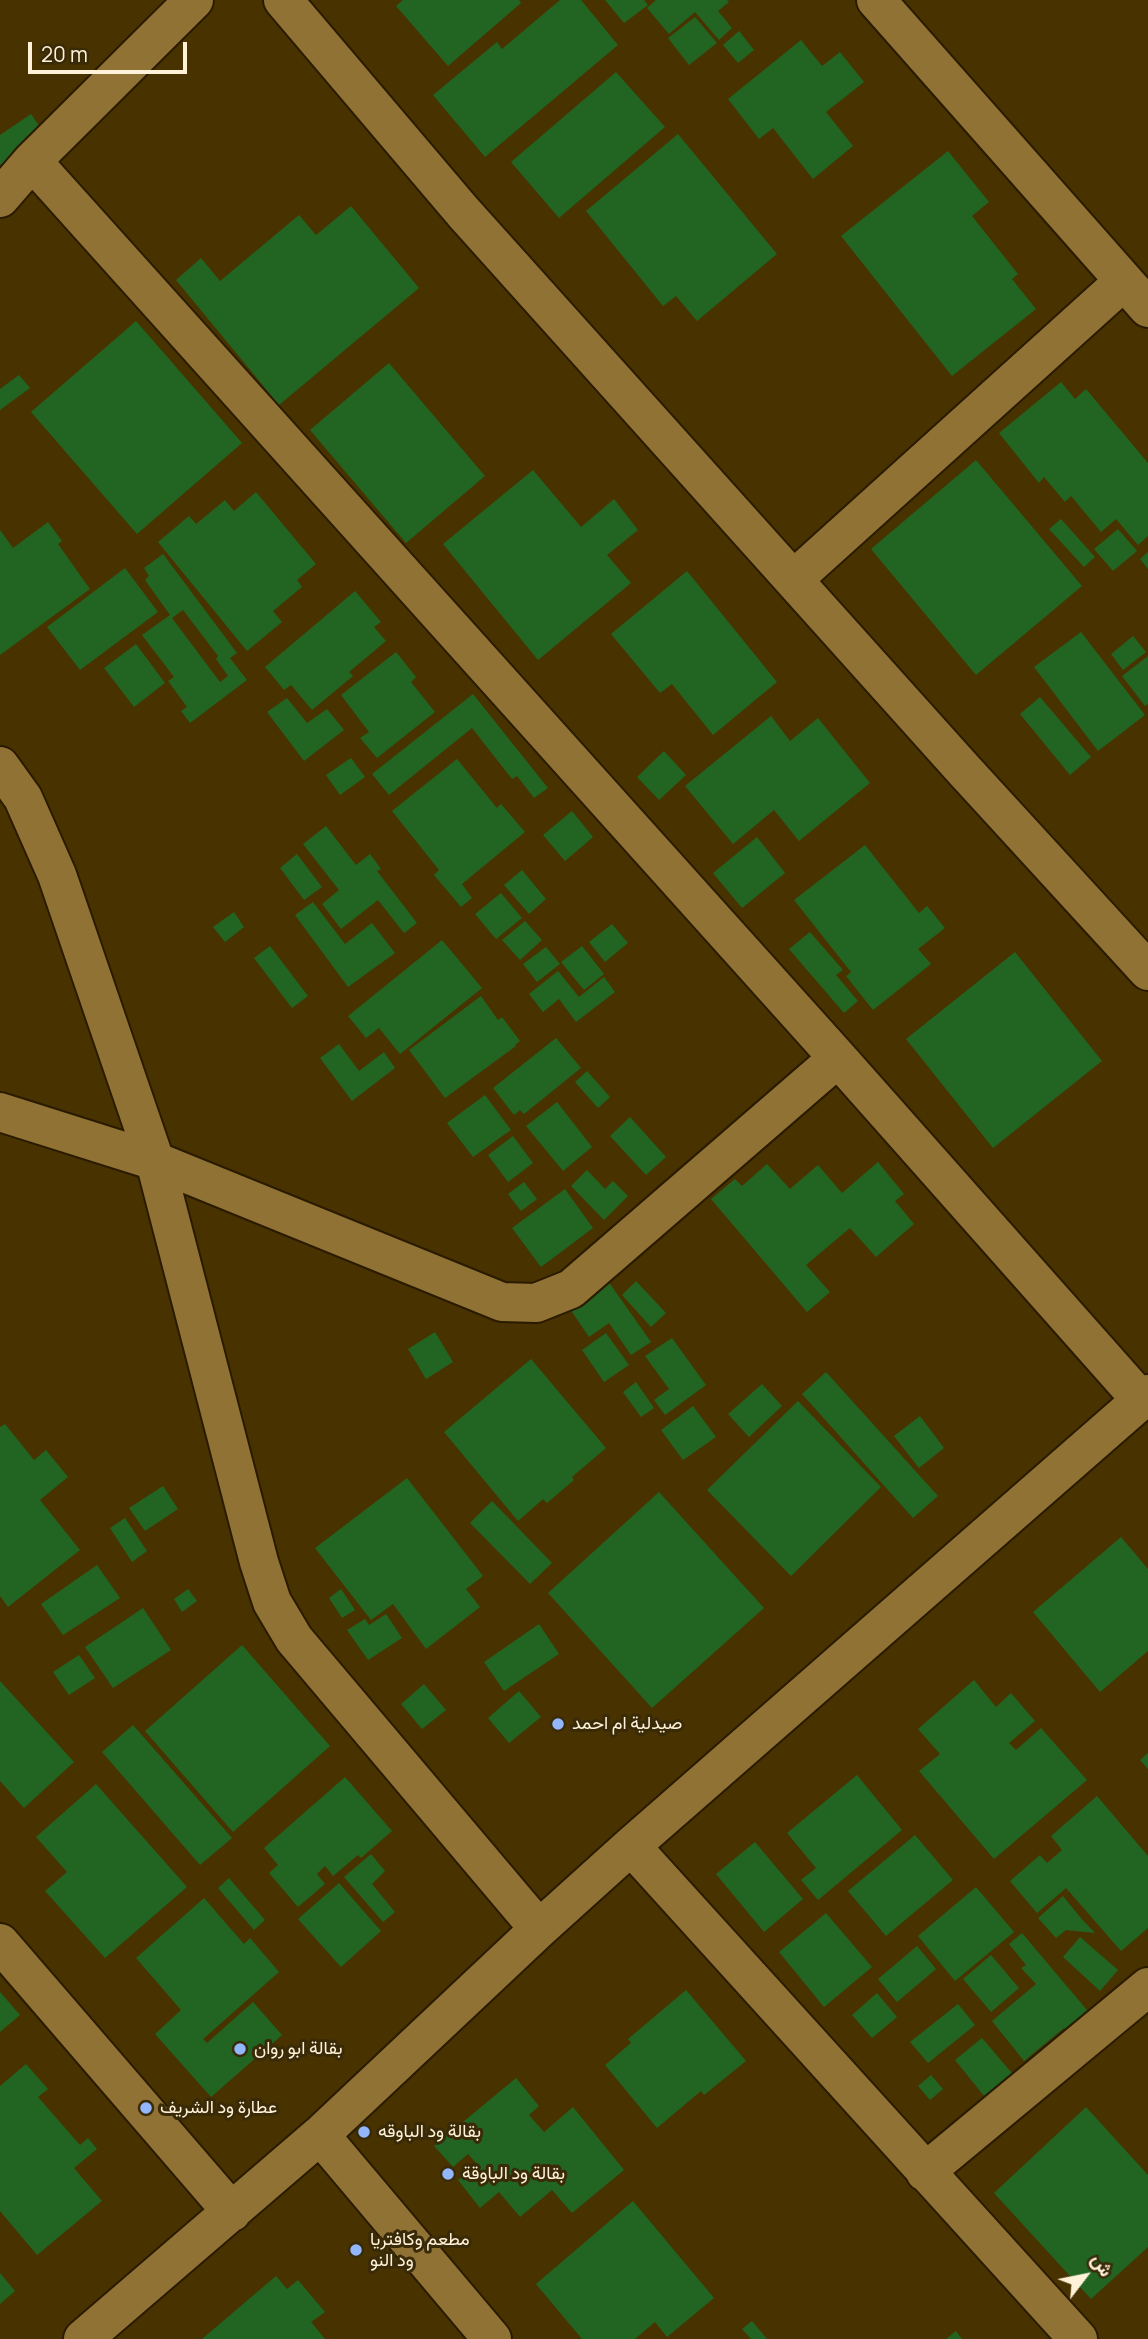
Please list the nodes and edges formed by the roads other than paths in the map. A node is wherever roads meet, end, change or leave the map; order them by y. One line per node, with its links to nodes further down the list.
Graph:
1 (194, 0): 4 (street)
2 (283, 0): 7 (street)
3 (876, 0): 6 (street)
4 (32, 161): 5 (street); 10 (street)
5 (0, 198)
6 (1136, 295): 7 (street)
7 (794, 579): 9 (street)
8 (0, 766): 12 (street)
9 (1148, 971)
10 (838, 1058): 12 (street); 13 (street)
11 (0, 1112): 12 (street)
12 (155, 1161): 15 (street)
13 (1145, 1397): 14 (street)
14 (631, 1846): 15 (street); 19 (street)
15 (539, 1929): 18 (street)
16 (0, 1943): 20 (street)
17 (1148, 1987): 19 (street)
18 (320, 2135): 20 (street); 22 (street)
19 (925, 2172): 23 (street)
20 (232, 2212): 21 (street)
21 (83, 2339)
22 (492, 2339)
23 (1078, 2339)

